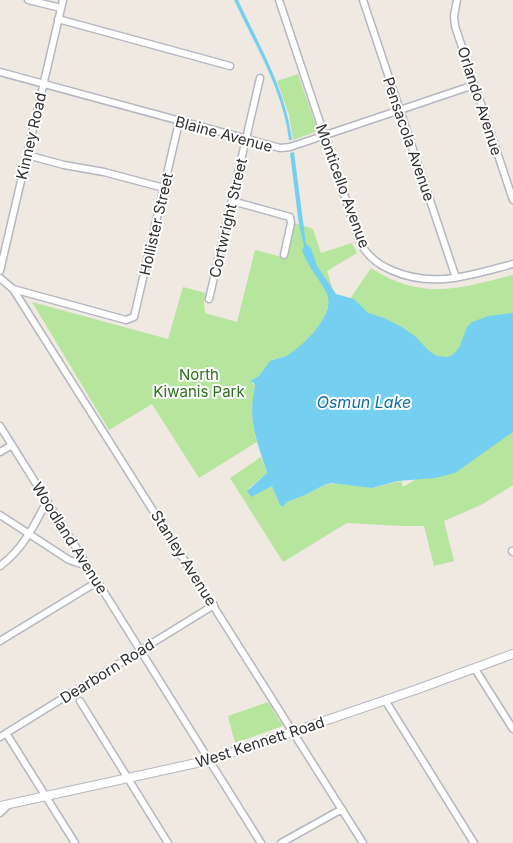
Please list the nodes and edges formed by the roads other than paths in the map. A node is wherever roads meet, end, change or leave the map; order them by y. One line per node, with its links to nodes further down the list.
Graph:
1 (28, 0): 6 (street)
2 (63, 0): 6 (street, Kinney Road)
3 (279, 0): 15 (street, Monticello Avenue)
4 (363, 0): 13 (street, Pensacola Avenue)
5 (457, 0): 12 (street, Orlando Avenue)
6 (61, 8): 7 (street, Kinney Road)
7 (58, 19): 8 (street); 11 (street, Kinney Road)
8 (230, 66)
9 (0, 72): 11 (street, Blaine Avenue)
10 (260, 78): 16 (street, Cortwright Street)
11 (43, 84): 14 (street, Blaine Avenue); 17 (street, Kinney Road)
12 (474, 85): 13 (street, Blaine Avenue); 19 (street, Orlando Avenue)
13 (399, 110): 15 (street, Blaine Avenue); 25 (street, Pensacola Avenue)
14 (179, 122): 16 (street, Blaine Avenue); 18 (street, Hollister Street)
15 (324, 135): 16 (street, Blaine Avenue); 25 (street, Monticello Avenue)
16 (246, 140): 20 (street, Cortwright Street)
17 (27, 155): 18 (street); 23 (street, Kinney Road)
18 (164, 188): 26 (street, Hollister Street)
19 (513, 200)
20 (232, 202): 21 (street); 27 (street, Cortwright Street)
21 (284, 255)
22 (513, 264): 25 (street, Monticello Avenue)
23 (0, 271)
24 (0, 278): 26 (street, Stanley Avenue)
25 (456, 278)
26 (13, 289): 37 (street, Stanley Avenue)
27 (209, 299)
28 (0, 426): 29 (street, Woodland Avenue)
29 (12, 445): 30 (street); 31 (street, Woodland Avenue)
30 (0, 452)
31 (47, 501): 33 (street); 35 (street, Woodland Avenue)
32 (0, 515): 33 (street)
33 (30, 534): 34 (street); 35 (street)
34 (0, 566)
35 (87, 566): 36 (street, Woodland Avenue)
36 (96, 582): 38 (street); 39 (street, Woodland Avenue)
37 (214, 605): 39 (street, Dearborn Road); 45 (street, Stanley Avenue)
38 (0, 641)
39 (140, 650): 46 (street, Dearborn Road); 47 (street, Woodland Avenue)
40 (513, 654): 41 (street, West Kennett Road)
41 (475, 669): 42 (street, West Kennett Road); 44 (street)
42 (385, 700): 45 (street, West Kennett Road); 59 (street)
43 (80, 701): 48 (street)
44 (513, 730)
45 (293, 732): 47 (street, West Kennett Road); 52 (street, Stanley Avenue)
46 (3, 735): 49 (street)
47 (210, 760): 48 (street, West Kennett Road); 56 (street, Woodland Avenue)
48 (128, 779): 49 (street, West Kennett Road); 55 (street)
49 (46, 796): 50 (street, West Kennett Road); 54 (street)
50 (9, 804): 51 (street, West Kennett Road); 53 (street)
51 (0, 806)
52 (342, 809): 57 (street); 58 (street, Stanley Avenue)
53 (0, 813)
54 (75, 843)
55 (168, 843)
56 (262, 843)
57 (281, 843)
58 (363, 843)
59 (474, 843)

